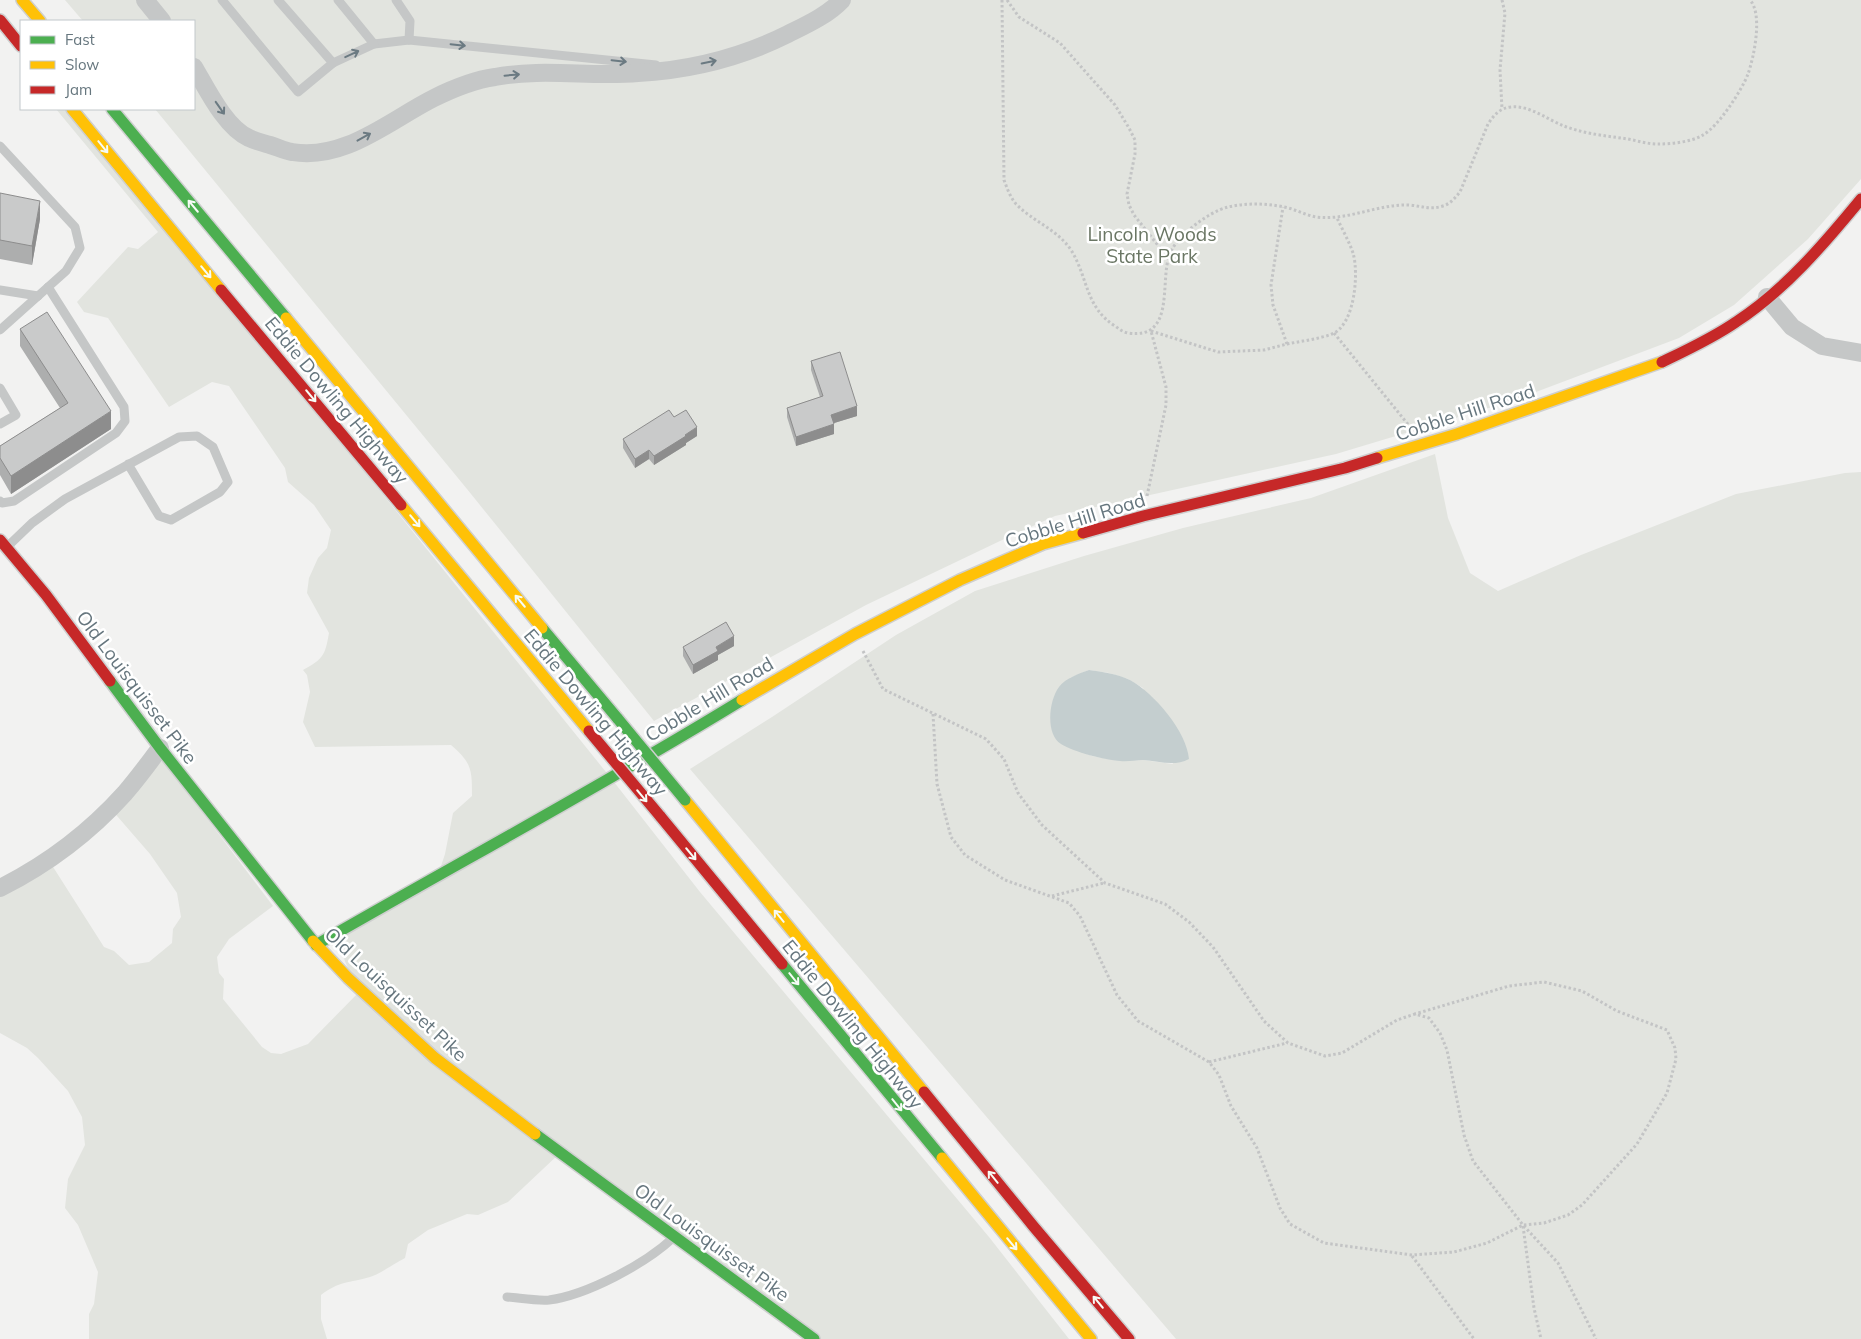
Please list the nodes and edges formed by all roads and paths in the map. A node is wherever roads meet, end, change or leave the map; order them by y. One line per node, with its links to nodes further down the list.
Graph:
1 (22, 0): 12 (main road)
2 (222, 0): 16 (lane)
3 (278, 0): 16 (lane)
4 (338, 0): 14 (lane)
5 (396, 0): 13 (lane)
6 (842, 0): 17 (street, one-way to 6)
7 (1002, 0): 32 (path)
8 (1008, 0): 26 (path)
9 (1502, 0): 19 (path)
10 (1750, 0): 19 (path)
11 (0, 20): 15 (main road)
12 (39, 20)
13 (409, 40): 14 (lane); 17 (lane, one-way to 17)
14 (374, 44): 16 (lane, one-way to 14)
15 (20, 45)
16 (333, 62)
17 (684, 68): 18 (street, one-way to 17)
18 (195, 69)
19 (1502, 109): 25 (path)
20 (73, 110): 58 (main road, Eddie Dowling Highway, one-way to 58, bridge)
21 (113, 110): 59 (main road, Eddie Dowling Highway, one-way to 21, bridge)
22 (0, 146): 27 (lane)
23 (1861, 199): 30 (main road, Cobble Hill Road)
24 (1283, 207): 25 (path); 26 (path); 34 (path)
25 (1337, 218): 33 (path)
26 (1168, 258): 32 (path)
27 (48, 287): 29 (lane); 40 (lane)
28 (0, 290): 29 (lane)
29 (38, 296): 31 (lane)
30 (1767, 297): 35 (street); 38 (main road, Cobble Hill Road)
31 (0, 330)
32 (1151, 331): 34 (path); 41 (path)
33 (1334, 333): 34 (path); 38 (path)
34 (1288, 344)
35 (1861, 353)
36 (0, 388): 37 (lane)
37 (0, 424)
38 (1424, 444): 41 (main road, Cobble Hill Road)
39 (128, 464): 39 (lane); 42 (lane)
40 (0, 500)
41 (1142, 516): 43 (main road, Cobble Hill Road)
42 (3, 544): 45 (main road, Old Louisquisset Pike)
43 (855, 634): 44 (path); 49 (main road, Cobble Hill Road)
44 (933, 714): 46 (path); 48 (path)
45 (160, 748): 47 (street); 49 (main road, Old Louisquisset Pike)
46 (1105, 883): 48 (path); 51 (path)
47 (0, 888)
48 (1051, 896): 52 (path)
49 (316, 945): 54 (main road, Old Louisquisset Pike)
50 (1415, 1014): 51 (path); 53 (path); 53 (path)
51 (1288, 1043): 52 (path)
52 (1209, 1062): 55 (path)
53 (1523, 1225): 55 (path); 61 (path); 62 (path)
54 (675, 1236): 56 (lane); 57 (main road, Old Louisquisset Pike)
55 (1412, 1256): 60 (path)
56 (507, 1297)
57 (814, 1339)
58 (1091, 1339)
59 (1129, 1339)
60 (1474, 1339)
61 (1541, 1339)
62 (1596, 1339)

